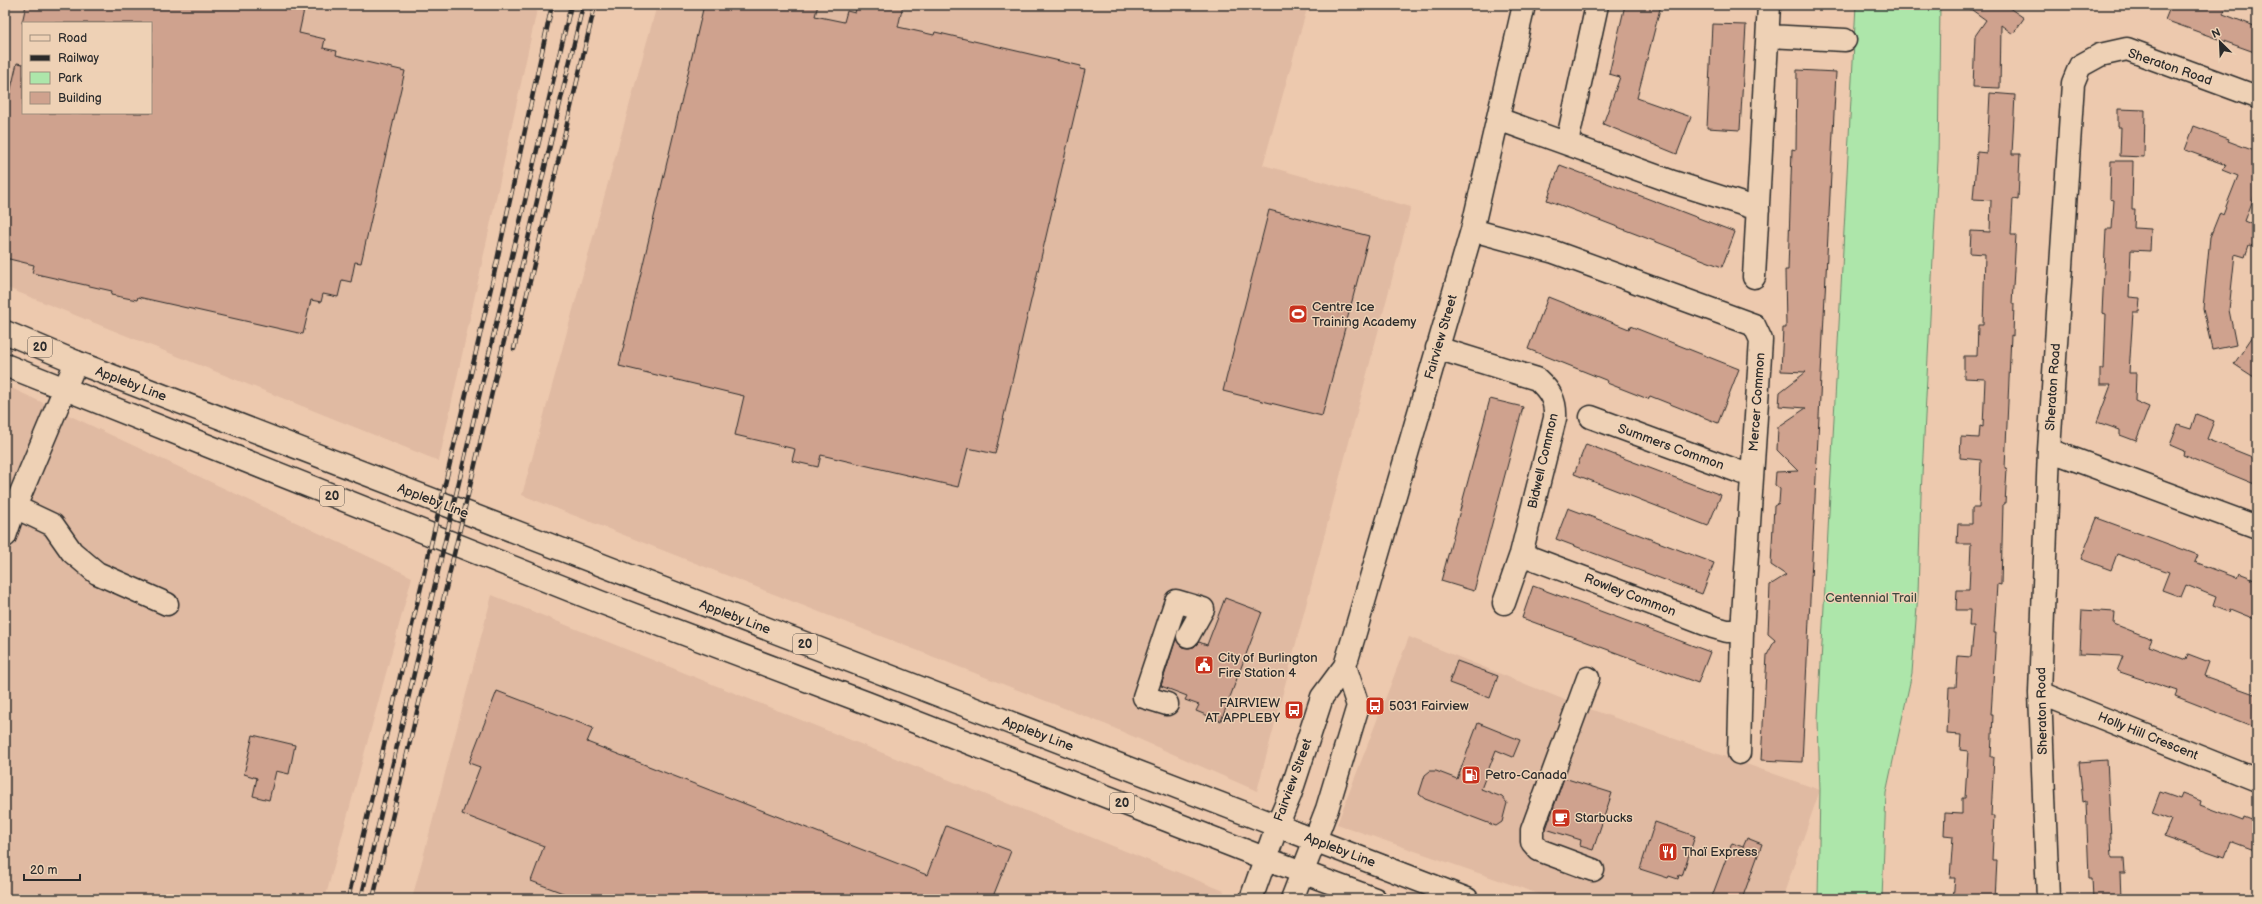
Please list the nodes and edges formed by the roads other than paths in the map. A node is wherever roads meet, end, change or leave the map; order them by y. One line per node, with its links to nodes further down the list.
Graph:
1 (1524, 5): 7 (street, Fairview Street)
2 (1597, 5): 8 (street)
3 (1769, 5): 4 (street)
4 (1768, 36): 5 (street); 9 (street)
5 (1845, 40)
6 (2257, 97): 18 (street, Sheraton Road)
7 (1498, 118): 8 (street); 10 (street, Fairview Street)
8 (1567, 143): 9 (street)
9 (1758, 209): 11 (street)
10 (1472, 230): 13 (street, Fairview Street); 19 (street, Mercer Common)
11 (1754, 277)
12 (5, 332): 14 (street, Appleby Line / 20)
13 (1437, 348): 23 (street, Bidwell Common); 28 (street, Fairview Street)
14 (76, 362): 16 (street); 34 (street, Appleby Line / 20)
15 (5, 364): 16 (street, 20)
16 (65, 389): 20 (street); 36 (street, 20)
17 (1591, 417): 19 (street, Summers Common)
18 (2049, 450): 21 (street); 30 (street, Sheraton Road)
19 (1751, 476): 26 (street, Mercer Common)
20 (15, 507): 22 (street); 25 (street)
21 (2257, 527)
22 (5, 536)
23 (1521, 554): 24 (street, Bidwell Common); 26 (street, Rowley Common)
24 (1504, 603)
25 (167, 604)
26 (1742, 631): 32 (street, Mercer Common)
27 (1188, 636): 31 (street)
28 (1345, 666): 34 (street, Fairview Street); 35 (street)
29 (1588, 678): 37 (street)
30 (2040, 693): 33 (street, Holly Hill Crescent); 43 (street, Sheraton Road)
31 (1167, 704)
32 (1739, 753)
33 (2257, 780)
34 (1277, 826): 35 (street, Appleby Line / 20); 36 (street, Fairview Street)
35 (1315, 840): 38 (street); 42 (street, Appleby Line)
36 (1264, 858): 38 (street, 20); 39 (street, Fairview Street)
37 (1594, 870)
38 (1302, 873): 40 (street); 41 (street)
39 (1250, 899)
40 (1292, 899)
41 (1375, 899)
42 (1467, 899)
43 (2048, 899)

